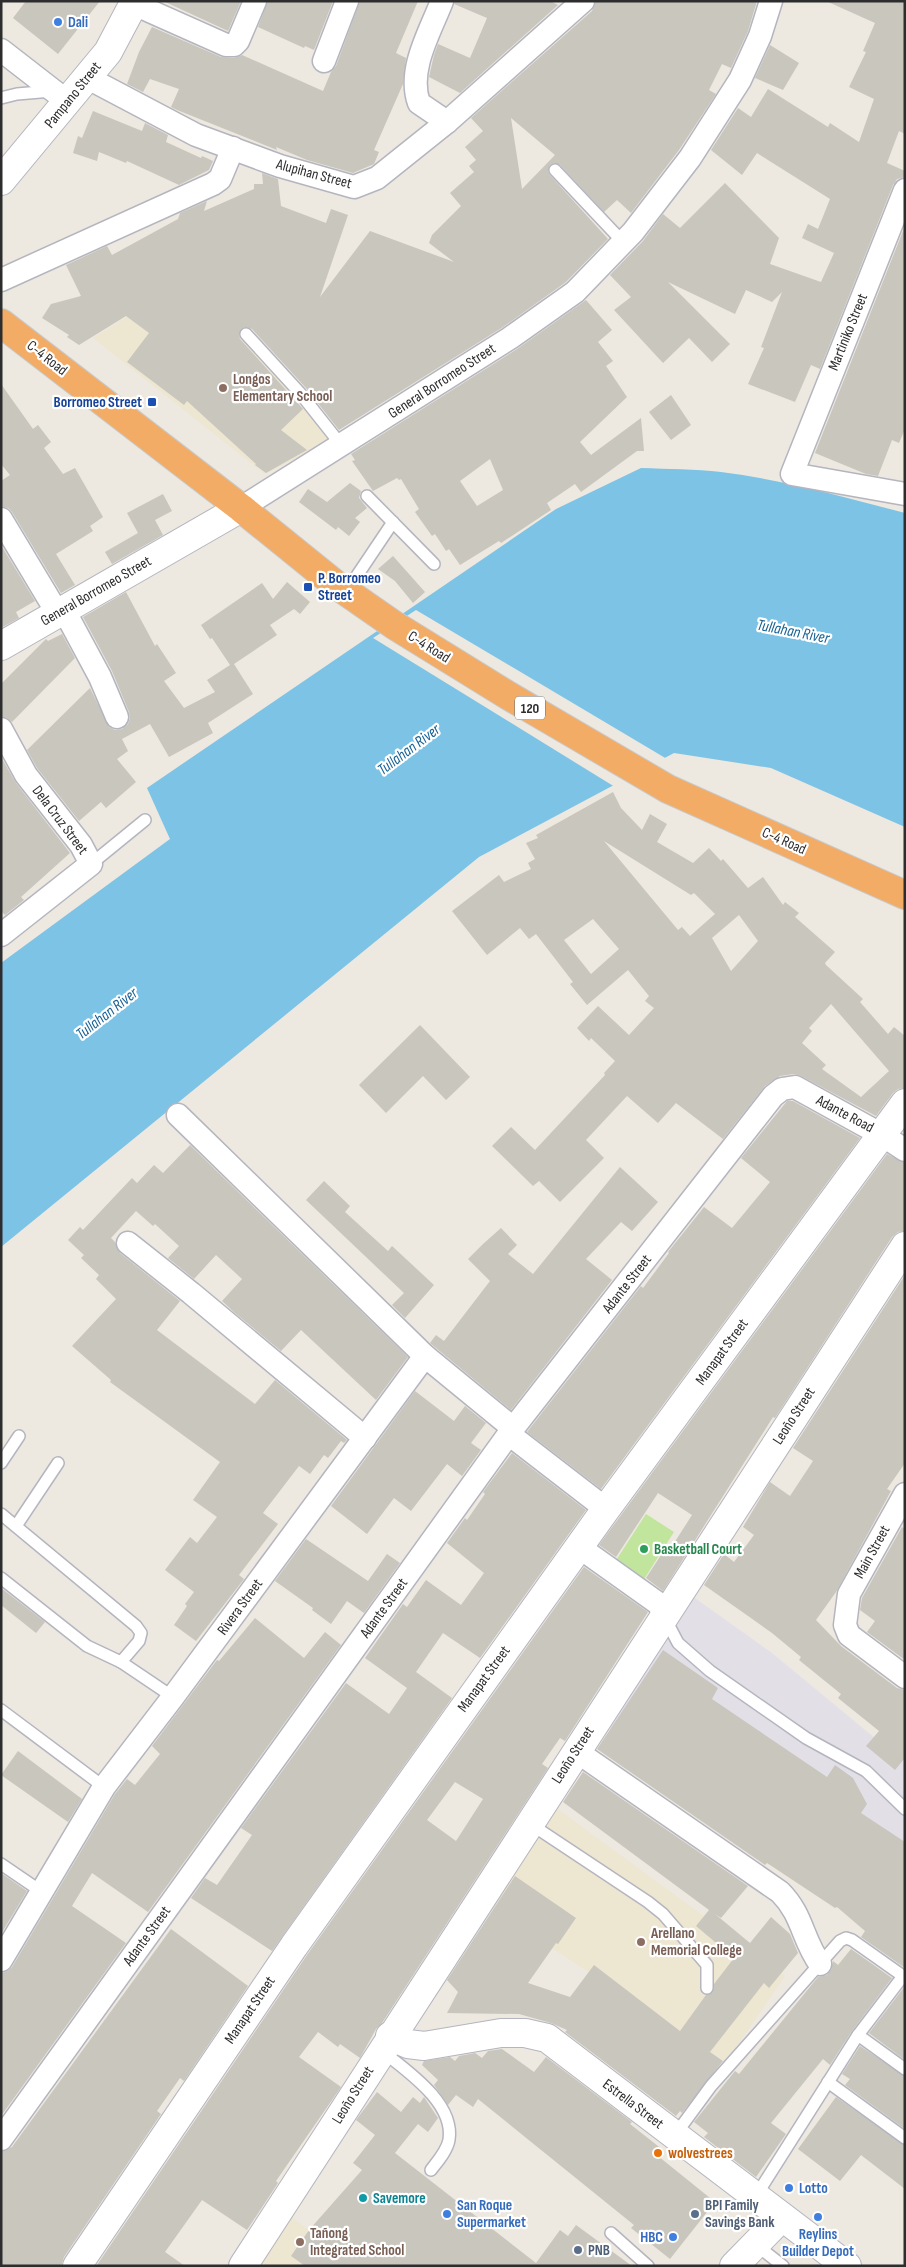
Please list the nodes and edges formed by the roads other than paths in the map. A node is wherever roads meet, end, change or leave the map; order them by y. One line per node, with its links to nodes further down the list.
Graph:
1 (255, 1): 6 (street)
2 (347, 1): 8 (street)
3 (442, 1): 12 (street)
4 (583, 1): 12 (street, Alupihan Street)
5 (771, 1): 17 (street, General Borromeo Street)
6 (135, 3): 9 (main road, Pampano Street)
7 (1, 50): 10 (street)
8 (324, 61)
9 (88, 78): 10 (main road, Pampano Street); 13 (street, Alupihan Street)
10 (61, 97): 11 (lane); 15 (main road, Pampano Street)
11 (1, 98)
12 (447, 122): 13 (street, Alupihan Street)
13 (233, 148): 18 (street)
14 (555, 170): 17 (lane)
15 (1, 182)
16 (903, 197): 22 (street, Martiniko Street)
17 (623, 242): 21 (street, General Borromeo Street)
18 (1, 280)
19 (1, 322): 24 (highway, C-4 Road / 120)
20 (246, 334): 21 (lane)
21 (342, 446): 24 (street, General Borromeo Street)
22 (903, 489)
23 (367, 496): 26 (lane)
24 (240, 508): 28 (highway, C-4 Road / 120); 29 (main road, General Borromeo Street)
25 (1, 519): 29 (street)
26 (393, 522): 27 (lane); 28 (lane)
27 (434, 564)
28 (346, 592): 35 (highway, C-4 Road / 120)
29 (61, 612): 30 (main road, General Borromeo Street); 31 (street)
30 (1, 646)
31 (117, 717)
32 (1, 728): 34 (street, Dela Cruz Street)
33 (146, 820): 34 (lane)
34 (91, 864): 36 (street, Dela Cruz Street)
35 (905, 895)
36 (1, 935)
37 (782, 1089): 40 (street, Adante Road); 45 (street, Adante Street)
38 (905, 1103): 40 (main road, Manapat Street)
39 (178, 1115): 44 (street)
40 (882, 1135): 41 (street, Adante Road); 51 (main road, Manapat Street)
41 (905, 1150)
42 (128, 1244): 47 (street)
43 (905, 1246): 56 (main road, Leoño Street)
44 (425, 1356): 45 (street); 47 (street, Rivera Street)
45 (511, 1432): 51 (street); 77 (street, Adante Street)
46 (20, 1436): 48 (lane)
47 (365, 1438): 59 (street, Rivera Street)
48 (1, 1463)
49 (58, 1463): 53 (lane)
50 (902, 1506): 58 (street, Main Street)
51 (606, 1509): 54 (main road, Manapat Street)
52 (1, 1514): 53 (lane)
53 (16, 1526): 57 (lane)
54 (579, 1547): 56 (street); 83 (main road, Manapat Street)
55 (1, 1578): 57 (lane)
56 (664, 1616): 61 (main road, Leoño Street); 63 (lane)
57 (121, 1662): 59 (lane)
58 (905, 1677)
59 (173, 1697): 62 (street, Rivera Street)
60 (1, 1710): 62 (lane)
61 (576, 1751): 64 (main road, Leoño Street); 68 (street)
62 (104, 1786): 66 (street, Rivera Street)
63 (905, 1809)
64 (529, 1822): 70 (lane); 72 (main road, Leoño Street)
65 (1, 1864): 66 (lane)
66 (42, 1892): 67 (street, Rivera Street)
67 (1, 1960)
68 (820, 1964): 69 (lane); 75 (lane)
69 (904, 1977): 71 (lane)
70 (707, 1988)
71 (858, 2035): 73 (lane); 74 (lane)
72 (386, 2043): 75 (main road, Estrella Street); 78 (lane); 84 (main road, Leoño Street)
73 (905, 2069)
74 (828, 2082): 76 (lane); 79 (lane)
75 (675, 2135): 79 (main road, Estrella Street)
76 (905, 2138)
77 (1, 2139)
78 (431, 2170)
79 (756, 2196): 80 (main road, Estrella Street)
80 (782, 2217): 82 (main road); 88 (main road, Estrella Street)
81 (611, 2233): 85 (lane)
82 (755, 2244): 86 (main road); 87 (lane)
83 (77, 2266)
84 (243, 2266)
85 (648, 2266)
86 (734, 2266)
87 (783, 2266)
88 (847, 2266)

